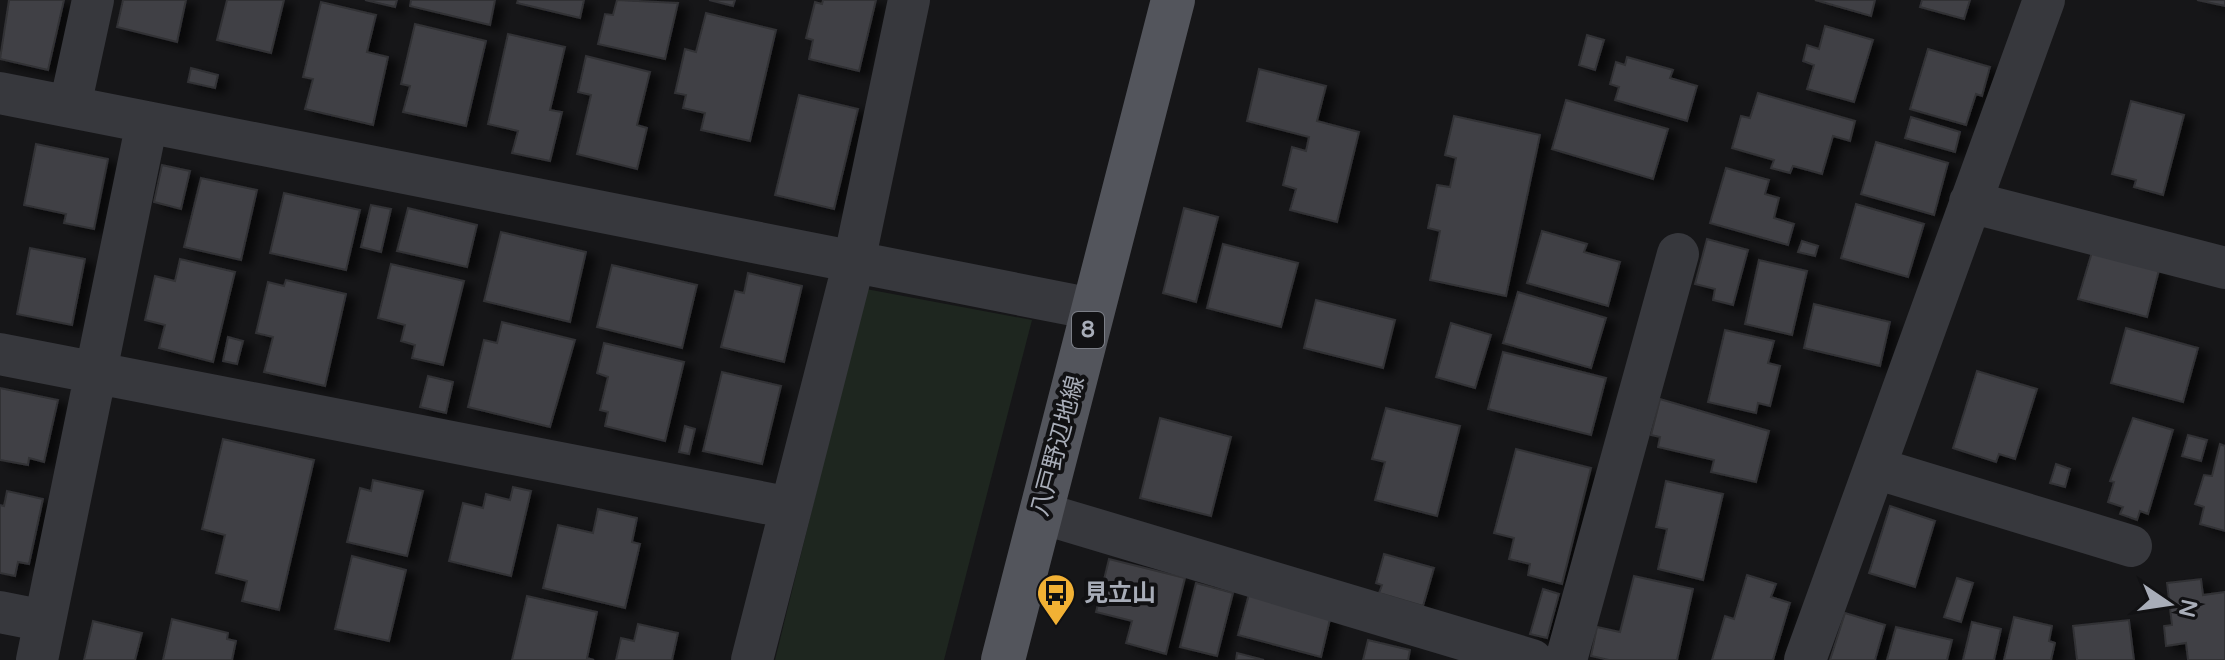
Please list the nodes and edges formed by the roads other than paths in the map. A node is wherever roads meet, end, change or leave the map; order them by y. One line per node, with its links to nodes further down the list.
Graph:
1 (93, 0): 6 (street)
2 (909, 0): 10 (street)
3 (1173, 0): 12 (main road, 八戸野辺地線 / 8)
4 (2044, 0): 8 (street)
5 (0, 93): 6 (street)
6 (70, 106): 7 (street)
7 (147, 122): 10 (street); 14 (street)
8 (1970, 202): 11 (street); 15 (street)
9 (1678, 254): 24 (street)
10 (854, 262): 12 (street); 16 (street)
11 (2225, 268)
12 (1093, 309): 17 (main road, 八戸野辺地線 / 8)
13 (0, 354): 14 (street)
14 (95, 374): 16 (street); 20 (street)
15 (1875, 468): 18 (street); 25 (street)
16 (791, 508): 21 (street)
17 (1041, 513): 22 (main road, 八戸野辺地線 / 8); 23 (street)
18 (2131, 546)
19 (0, 612): 20 (street)
20 (41, 641)
21 (752, 660)
22 (1003, 660)
23 (1532, 660)
24 (1566, 660)
25 (1805, 660)

